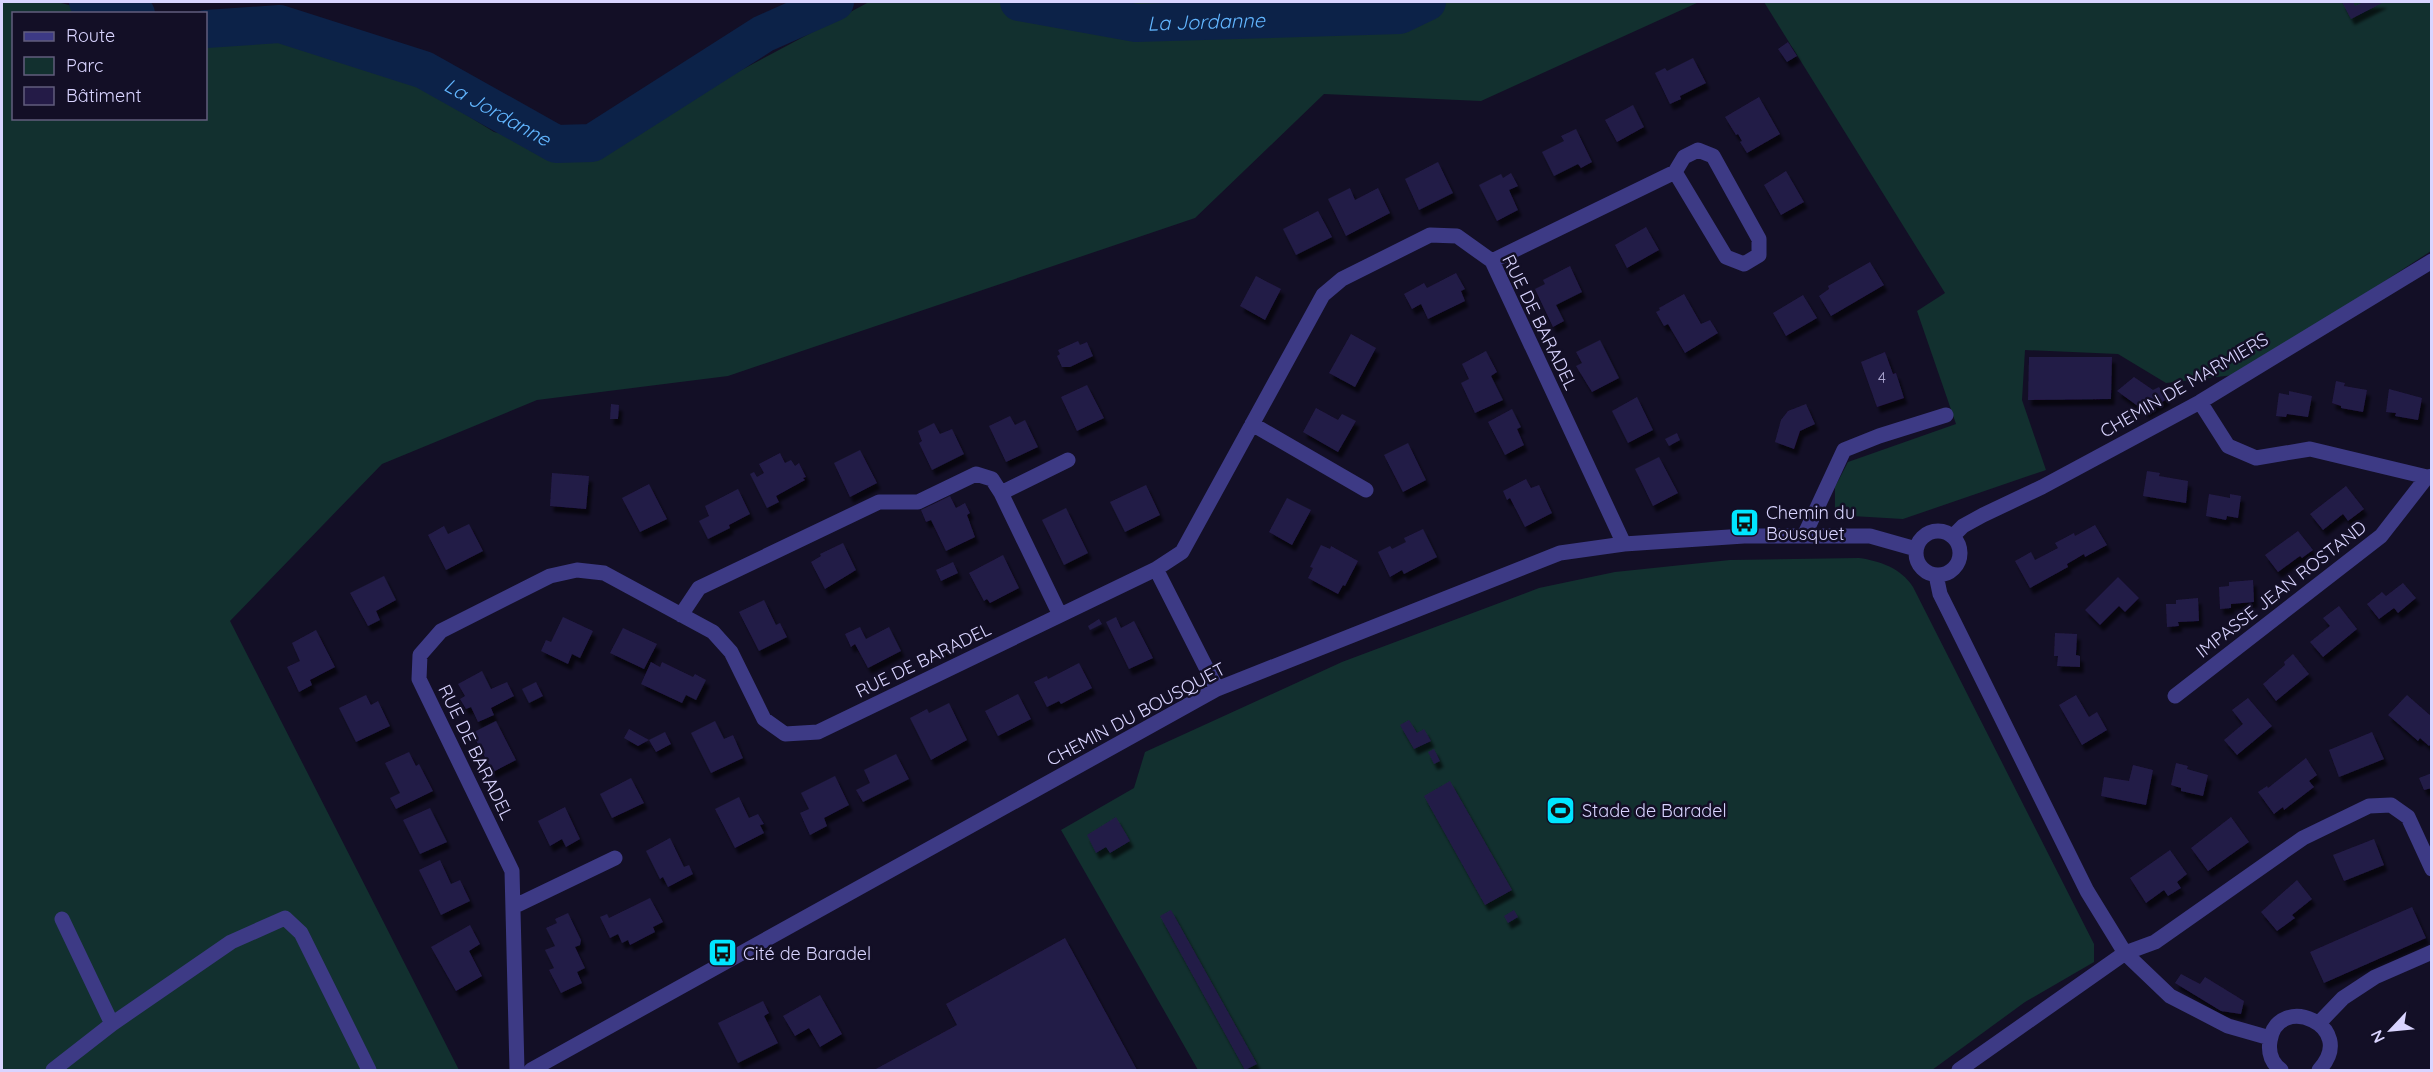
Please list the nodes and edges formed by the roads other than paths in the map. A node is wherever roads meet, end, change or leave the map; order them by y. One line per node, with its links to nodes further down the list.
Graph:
1 (1675, 172): 1 (street); 2 (street)
2 (1492, 261): 6 (street, RUE DE BARADEL); 13 (street, RUE DE BARADEL)
3 (2432, 261): 4 (street, CHEMIN DE MARMIERS)
4 (2200, 402): 8 (street); 12 (street, CHEMIN DE MARMIERS)
5 (1946, 415): 11 (street)
6 (1252, 424): 9 (street); 15 (street, RUE DE BARADEL)
7 (1068, 460): 10 (street)
8 (2429, 477): 20 (street, IMPASSE JEAN ROSTAND)
9 (1366, 490)
10 (1001, 493): 17 (street); 18 (street)
11 (1804, 536): 13 (street, CHEMIN DU BOUSQUET); 14 (street, CHEMIN DU BOUSQUET)
12 (1953, 536): 14 (street); 16 (street)
13 (1624, 544): 19 (street, CHEMIN DU BOUSQUET)
14 (1916, 549): 16 (street)
15 (1156, 569): 18 (street, RUE DE BARADEL); 19 (street)
16 (1936, 575): 26 (street)
17 (681, 615): 18 (street, RUE DE BARADEL); 23 (street, RUE DE BARADEL)
18 (1060, 615)
19 (1217, 689): 33 (street, CHEMIN DU BOUSQUET)
20 (2175, 696)
21 (615, 858): 23 (street)
22 (2432, 869): 26 (street)
23 (513, 907): 32 (street, RUE DE BARADEL)
24 (62, 919): 28 (street)
25 (2432, 952): 27 (street)
26 (2125, 953): 29 (street); 34 (street)
27 (2319, 1023): 29 (street); 36 (street)
28 (112, 1024): 30 (street); 31 (street)
29 (2270, 1038): 35 (street)
30 (53, 1071)
31 (369, 1071)
32 (518, 1071)
33 (531, 1071)
34 (1959, 1071)
35 (2281, 1071)
36 (2319, 1071)

